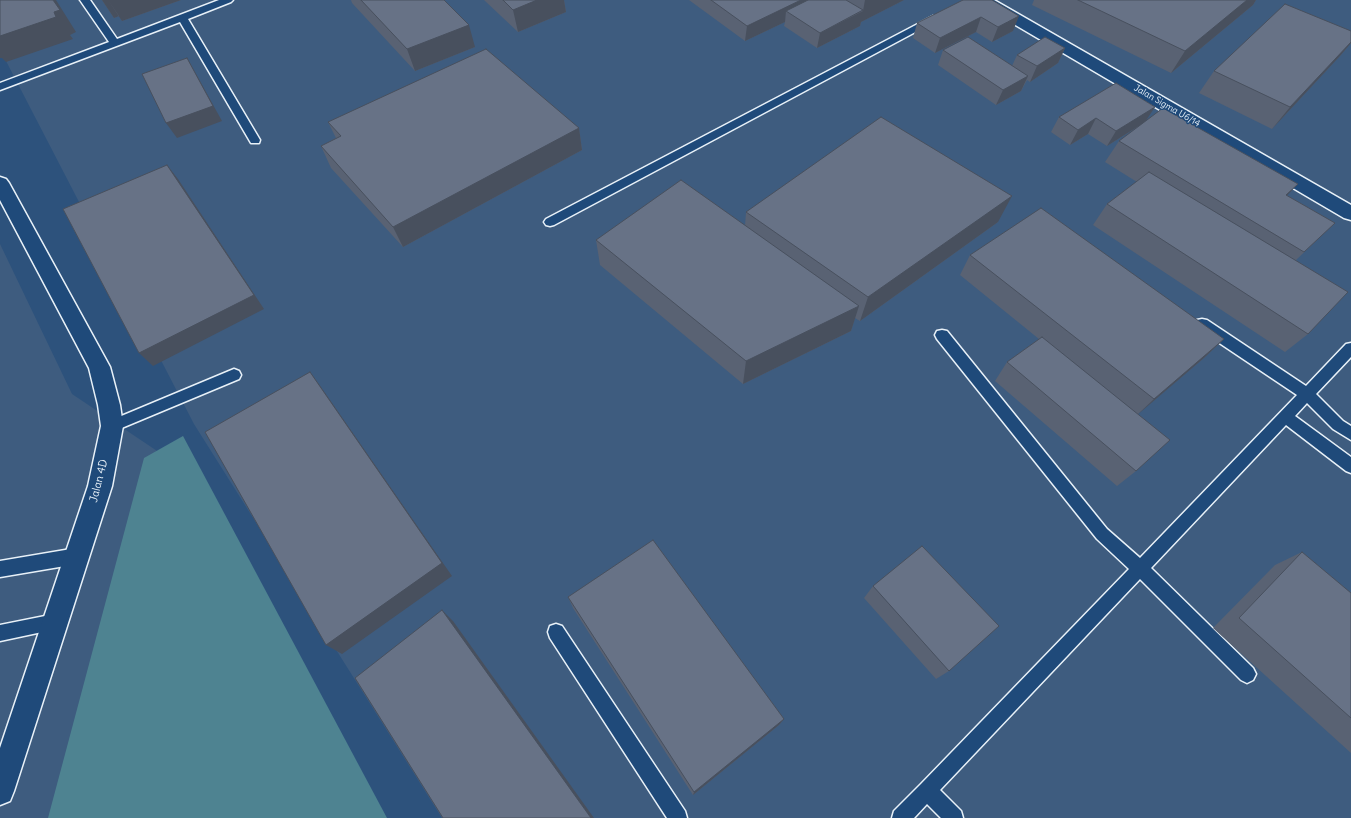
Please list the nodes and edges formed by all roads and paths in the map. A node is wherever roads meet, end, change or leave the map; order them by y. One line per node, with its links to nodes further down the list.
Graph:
1 (85, 0): 6 (lane)
2 (983, 0): 10 (street, Jalan Sigma U6/14)
3 (222, 1): 5 (lane)
4 (941, 15): 11 (lane)
5 (182, 18): 6 (lane); 8 (lane)
6 (115, 43): 7 (lane)
7 (0, 86)
8 (255, 140)
9 (0, 183): 18 (street, Jalan 4D)
10 (1351, 213)
11 (550, 222)
12 (1190, 316): 16 (lane)
13 (942, 335): 22 (lane)
14 (1351, 348): 16 (lane)
15 (234, 375): 18 (lane)
16 (1307, 394): 17 (lane); 19 (lane)
17 (1286, 417): 20 (lane); 22 (lane)
18 (112, 426): 21 (street, Jalan 4D)
19 (1351, 434)
20 (1351, 466)
21 (77, 556): 23 (lane); 24 (street, Jalan 4D)
22 (1140, 568): 27 (lane); 28 (lane)
23 (0, 569)
24 (55, 622): 26 (lane); 29 (street, Jalan 4D)
25 (556, 632): 30 (lane)
26 (0, 634)
27 (1247, 674)
28 (927, 790): 31 (lane); 32 (lane)
29 (0, 791)
30 (678, 818)
31 (901, 818)
32 (954, 818)

